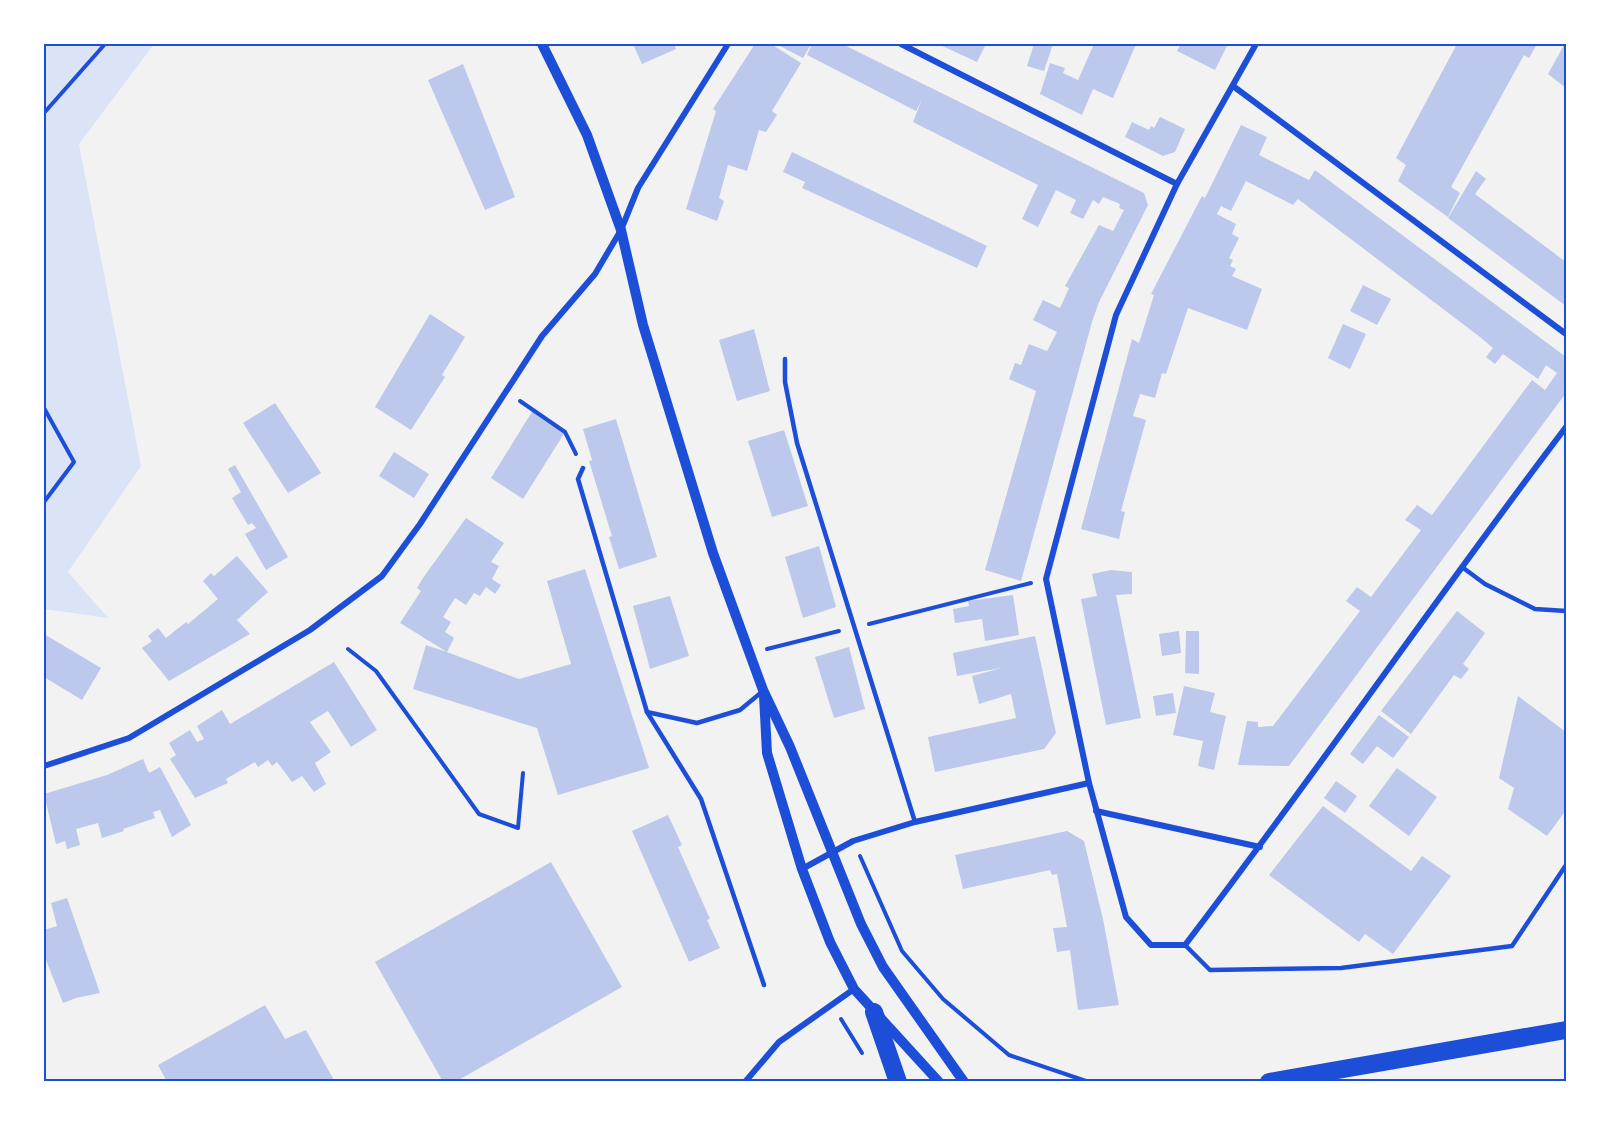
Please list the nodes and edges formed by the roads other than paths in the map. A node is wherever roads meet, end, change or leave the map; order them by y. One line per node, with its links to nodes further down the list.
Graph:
1 (543, 44): 7 (street)
2 (728, 44): 7 (street)
3 (901, 44): 6 (street)
4 (1256, 44): 5 (street)
5 (1233, 86): 6 (street); 8 (street)
6 (1178, 184): 17 (street)
7 (621, 230): 14 (street); 16 (street)
8 (1566, 334)
9 (786, 359): 19 (lane)
10 (1566, 428): 12 (street)
11 (583, 468): 15 (lane)
12 (1462, 567): 13 (lane); 20 (street)
13 (1566, 611)
14 (763, 690): 15 (lane); 21 (street); 23 (street)
15 (647, 712): 25 (lane)
16 (44, 766)
17 (1089, 783): 18 (street); 19 (street)
18 (1096, 811): 20 (street); 24 (street)
19 (915, 822): 21 (street)
20 (1260, 847): 24 (street)
21 (833, 851): 23 (street); 32 (street)
22 (1566, 865): 24 (lane)
23 (802, 869): 26 (street)
24 (1185, 945)
25 (764, 985)
26 (854, 989): 27 (street); 29 (street)
27 (874, 1012): 30 (highway); 31 (street)
28 (1566, 1030): 33 (highway)
29 (745, 1082)
30 (898, 1082)
31 (939, 1082)
32 (964, 1082)
33 (1269, 1082)

